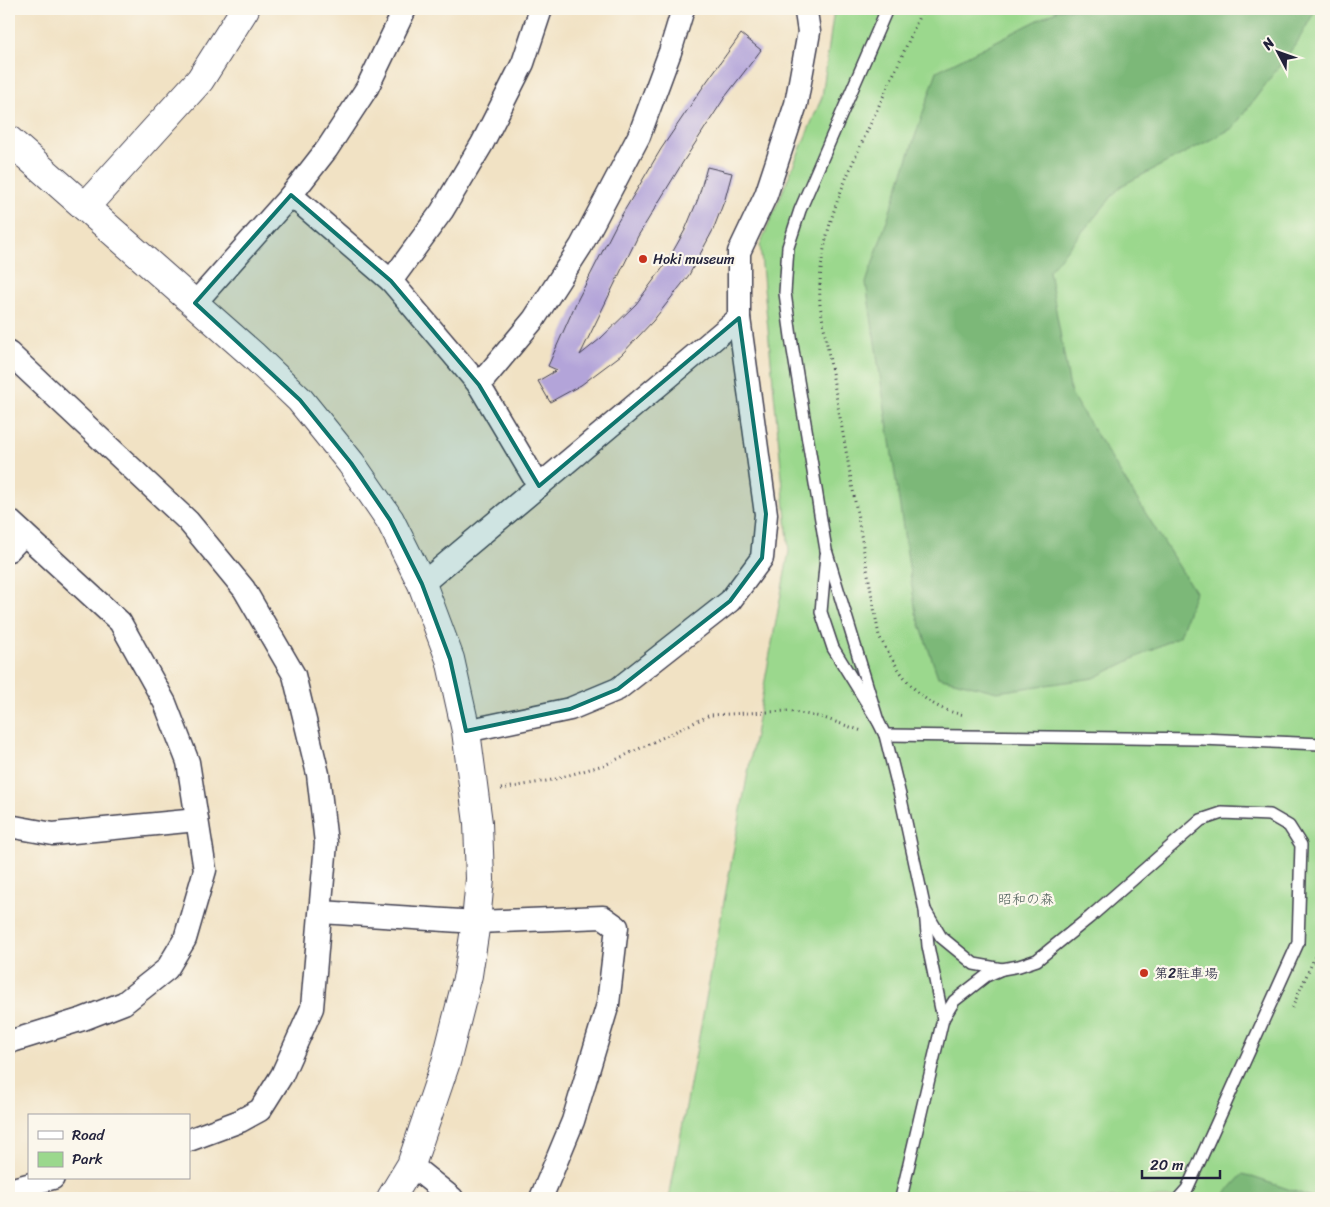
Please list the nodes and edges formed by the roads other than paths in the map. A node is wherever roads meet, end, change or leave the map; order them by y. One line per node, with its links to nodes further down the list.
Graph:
1 (245, 9): 9 (street)
2 (405, 9): 8 (street)
3 (541, 9): 10 (street)
4 (683, 9): 14 (street)
5 (804, 9): 12 (street)
6 (887, 9): 17 (lane)
7 (9, 140): 9 (street)
8 (292, 195): 10 (street); 11 (street)
9 (85, 207): 11 (street)
10 (392, 282): 14 (street)
11 (194, 303): 18 (street)
12 (738, 318): 15 (street); 20 (street)
13 (9, 353): 26 (street)
14 (479, 385): 15 (street)
15 (538, 486): 18 (street)
16 (14, 535): 23 (street)
17 (826, 550): 19 (lane); 19 (lane)
18 (422, 584): 20 (street)
19 (878, 721): 21 (lane)
20 (466, 731): 27 (street)
21 (885, 735): 22 (lane); 25 (lane)
22 (1321, 744)
23 (197, 820): 24 (street); 30 (street)
24 (9, 826)
25 (925, 910): 28 (lane); 29 (lane)
26 (321, 912): 27 (street); 31 (street)
27 (476, 922): 32 (street); 37 (street)
28 (1002, 968): 29 (lane); 39 (lane)
29 (943, 1018): 38 (lane)
30 (9, 1042)
31 (190, 1140)
32 (411, 1165): 35 (street); 36 (street)
33 (46, 1180): 34 (street)
34 (9, 1190)
35 (391, 1198)
36 (452, 1198)
37 (541, 1198)
38 (901, 1198)
39 (1179, 1198)

